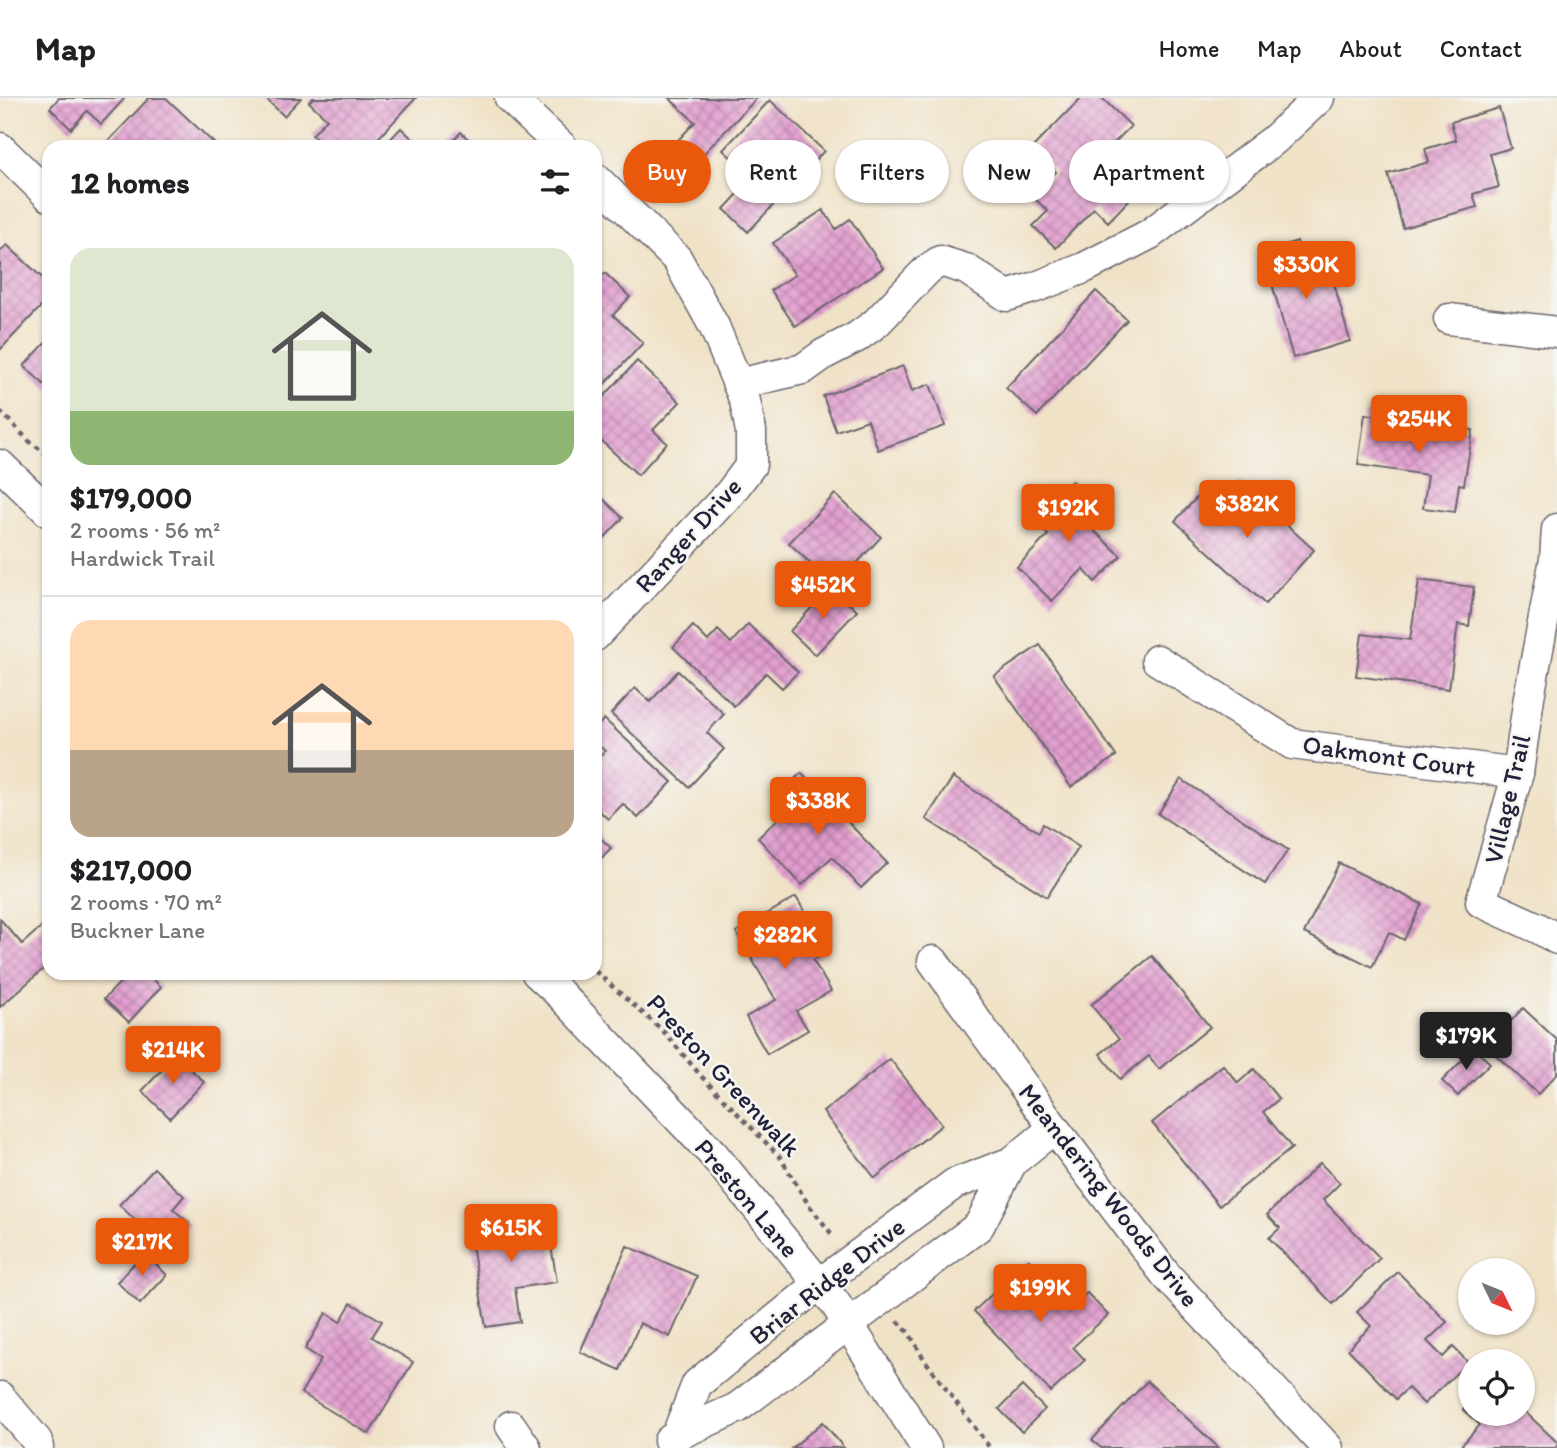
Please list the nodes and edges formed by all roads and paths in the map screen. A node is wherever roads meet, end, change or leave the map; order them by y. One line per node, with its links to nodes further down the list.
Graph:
1 (510, 98): 3 (street)
2 (1319, 98): 9 (street)
3 (555, 140)
4 (0, 148): 6 (street)
5 (602, 185): 9 (street)
6 (42, 189)
7 (1449, 319): 8 (street)
8 (1557, 332)
9 (738, 384): 16 (street, Ranger Drive)
10 (0, 411): 11 (path)
11 (42, 451)
12 (0, 465): 13 (street)
13 (42, 505)
14 (1557, 529): 15 (street, Village Trail)
15 (1556, 559): 18 (street, Village Trail)
16 (602, 629)
17 (1157, 660): 18 (street, Oakmont Court)
18 (1518, 773): 19 (street, Village Trail)
19 (1557, 939)
20 (933, 961): 23 (street, Meandering Woods Drive)
21 (602, 977): 25 (path, Preston Greenwalk)
22 (545, 980): 26 (street, Preston Lane)
23 (1054, 1128): 24 (street, Briar Ridge Drive); 36 (street, Meandering Woods Drive)
24 (1012, 1162): 25 (street, Briar Ridge Drive); 27 (street, Briar Ridge Drive)
25 (851, 1260): 26 (street, Briar Ridge Drive)
26 (819, 1284): 28 (street, Preston Lane); 29 (street, Briar Ridge Drive)
27 (879, 1300): 28 (street, Briar Ridge Drive); 35 (path)
28 (847, 1323): 30 (street, Briar Ridge Drive); 34 (street, Preston Lane)
29 (747, 1343): 30 (street); 32 (street, Briar Ridge Drive)
30 (772, 1381): 32 (street, Briar Ridge Drive)
31 (0, 1397): 33 (street)
32 (669, 1441)
33 (37, 1444)
34 (926, 1448)
35 (989, 1448)
36 (1328, 1448)

